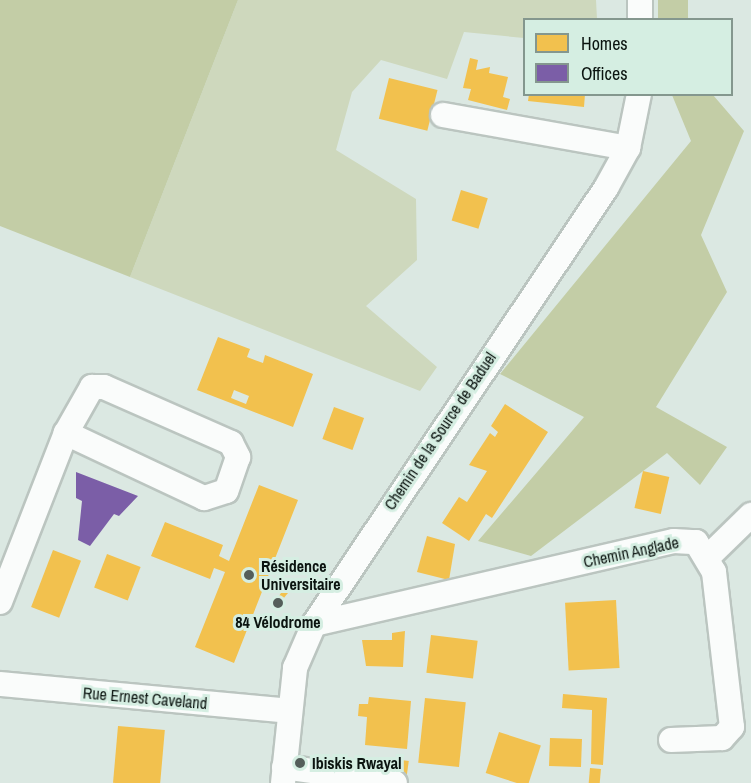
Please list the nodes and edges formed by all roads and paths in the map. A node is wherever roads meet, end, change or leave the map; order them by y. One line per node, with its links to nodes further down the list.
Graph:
1 (640, 0): 2 (street)
2 (640, 18)
3 (639, 96): 5 (street, Chemin de la Source de Baduel)
4 (443, 115): 5 (street)
5 (628, 148): 10 (street, Chemin de la Source de Baduel)
6 (66, 433): 6 (street); 9 (street)
7 (751, 515): 8 (street)
8 (709, 555): 10 (street, Chemin Anglade); 13 (street)
9 (0, 602)
10 (314, 624): 12 (street, Chemin de la Source de Baduel)
11 (0, 684): 12 (street, Rue Ernest Caveland)
12 (290, 711): 14 (street, Chemin de la Source de Baduel)
13 (672, 740)
14 (283, 775): 15 (street)
15 (395, 783)

